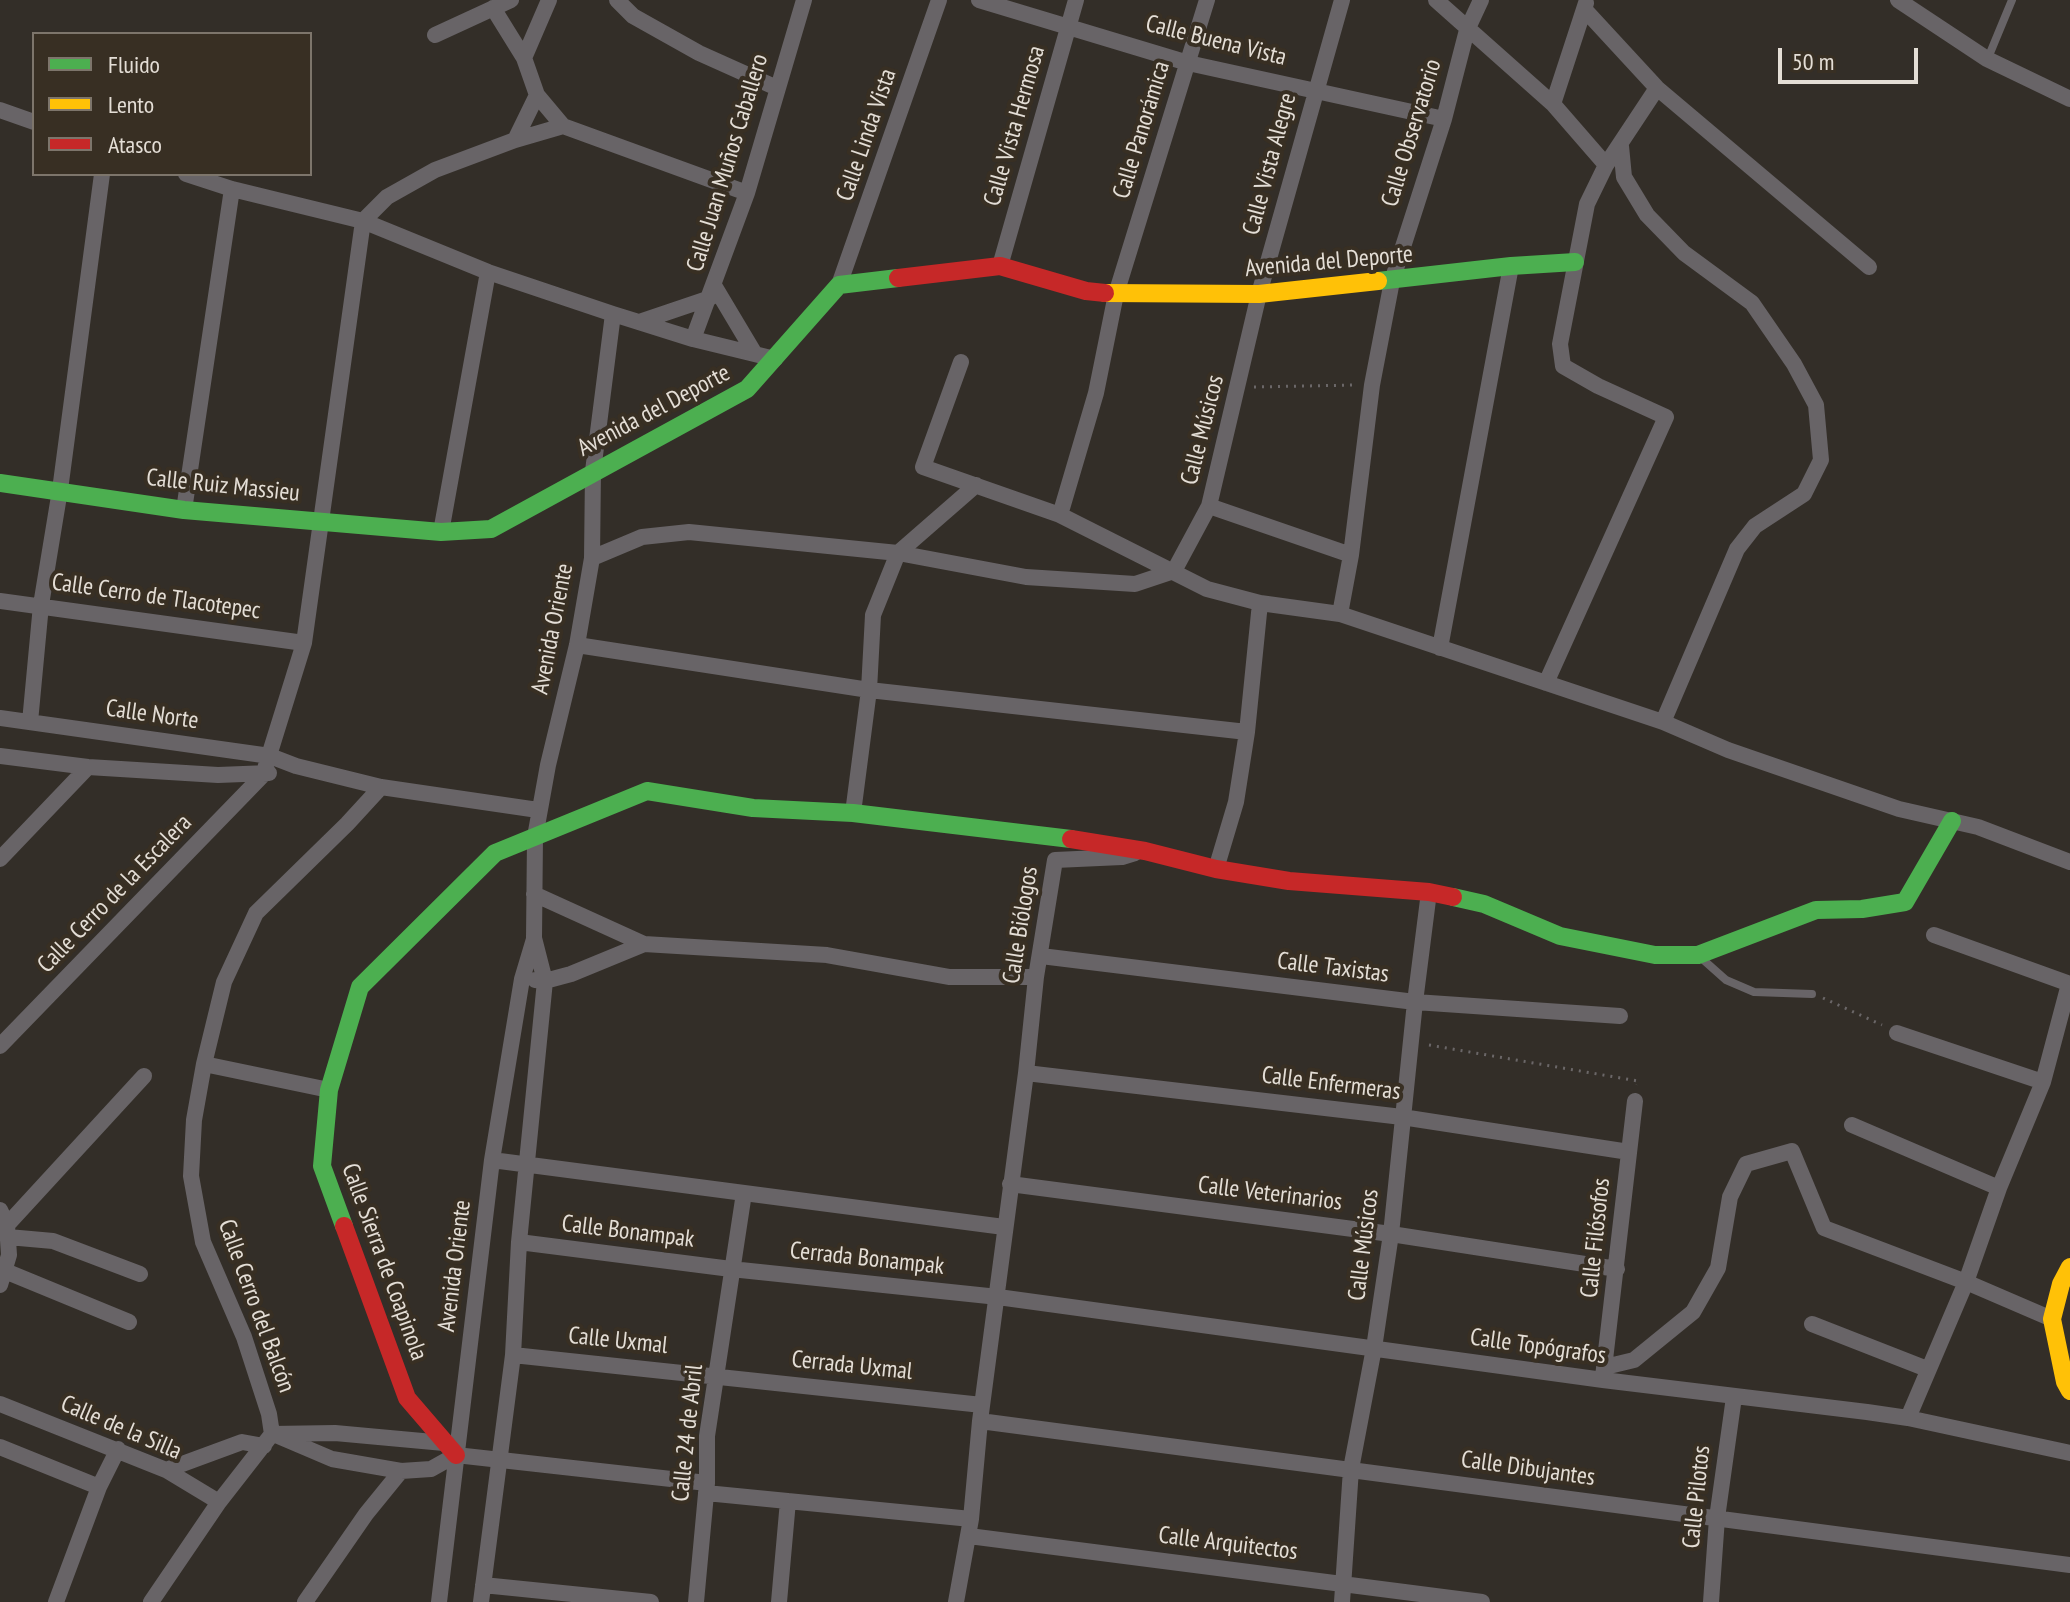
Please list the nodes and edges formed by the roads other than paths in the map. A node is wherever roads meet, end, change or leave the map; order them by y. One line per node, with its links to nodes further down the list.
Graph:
1 (511, 0): 15 (street)
2 (549, 0): 19 (street)
3 (617, 0): 24 (street)
4 (804, 0): 24 (street, Calle Juan Muños Caballero)
5 (939, 0): 48 (street, Calle Linda Vista)
6 (979, 0): 16 (street, Calle Buena Vista)
7 (1076, 0): 16 (street, Calle Vista Hermosa)
8 (1207, 0): 21 (street, Calle Panorámica)
9 (1342, 0): 26 (street, Calle Vista Alegre)
10 (1436, 0): 17 (street)
11 (1481, 0): 17 (street, Calle Observatorio)
12 (1898, 0): 20 (street)
13 (2012, 0): 20 (lane)
14 (1586, 5): 25 (street); 29 (street)
15 (493, 8): 18 (street); 19 (street)
16 (1069, 27): 21 (street, Calle Buena Vista); 43 (street, Calle Vista Hermosa)
17 (1467, 30): 29 (street); 31 (street, Calle Observatorio)
18 (435, 35)
19 (524, 58): 27 (street)
20 (1987, 59): 22 (street)
21 (1188, 63): 26 (street, Calle Buena Vista); 50 (street, Calle Panorámica)
22 (2035, 83): 23 (street); 28 (street)
23 (2070, 87)
24 (777, 88): 40 (street, Calle Juan Muños Caballero)
25 (1657, 88): 35 (street); 45 (street)
26 (1316, 90): 31 (street, Calle Buena Vista); 51 (street, Calle Vista Alegre)
27 (537, 95): 33 (street); 34 (street)
28 (2070, 99)
29 (1553, 104): 36 (street)
30 (0, 110): 32 (street)
31 (1444, 119): 47 (street, Calle Observatorio)
32 (32, 121)
33 (563, 126): 34 (street); 40 (street)
34 (515, 140): 41 (street)
35 (1621, 146): 36 (street); 82 (street)
36 (1606, 165): 42 (street)
37 (102, 176): 61 (street)
38 (192, 176): 39 (street)
39 (232, 189): 41 (street); 63 (street)
40 (747, 193): 49 (street, Calle Juan Muños Caballero)
41 (363, 221): 46 (street); 65 (street)
42 (1575, 262): 44 (street, Avenida del Deporte); 78 (street)
43 (1000, 266): 48 (street); 50 (street, Avenida del Deporte)
44 (1511, 266): 47 (street, Avenida del Deporte); 77 (street)
45 (1869, 267)
46 (488, 272): 52 (street); 66 (street)
47 (1392, 281): 51 (street, Avenida del Deporte); 68 (street, Calle Observatorio)
48 (839, 285): 56 (street, Avenida del Deporte)
49 (712, 292): 53 (street); 54 (street, Calle Juan Muños Caballero); 55 (street)
50 (1116, 294): 51 (street, Avenida del Deporte); 64 (street, Calle Panorámica)
51 (1259, 294): 62 (street, Calle Músicos)
52 (613, 314): 53 (street); 58 (street, Avenida Oriente)
53 (639, 322): 54 (street)
54 (693, 339): 55 (street)
55 (755, 354): 56 (street)
56 (775, 359): 58 (street, Avenida del Deporte)
57 (961, 362): 60 (street)
58 (593, 471): 66 (street, Avenida del Deporte); 69 (street, Avenida Oriente)
59 (0, 483): 61 (street, Calle Ruiz Massieu)
60 (976, 485): 64 (street); 67 (street)
61 (60, 490): 63 (street, Calle Ruiz Massieu); 73 (street)
62 (1209, 506): 68 (street); 70 (street, Calle Músicos)
63 (184, 510): 65 (street, Calle Ruiz Massieu)
64 (1060, 515): 70 (street)
65 (320, 520): 66 (street, Calle Ruiz Massieu); 75 (street)
66 (441, 532)
67 (898, 553): 69 (street); 70 (street); 79 (street)
68 (1351, 555): 74 (street, Calle Observatorio)
69 (592, 558): 76 (street, Avenida Oriente)
70 (1174, 571): 72 (street)
71 (0, 601): 73 (street, Calle Cerro de Tlacotepec)
72 (1260, 603): 74 (street); 83 (street)
73 (41, 605): 75 (street, Calle Cerro de Tlacotepec); 81 (street)
74 (1340, 614): 77 (street)
75 (304, 643): 85 (street)
76 (577, 645): 79 (street); 90 (street, Avenida Oriente)
77 (1440, 648): 78 (street)
78 (1546, 683): 82 (street)
79 (869, 690): 83 (street); 91 (street)
80 (0, 718): 81 (street, Calle Norte)
81 (30, 722): 85 (street, Calle Norte)
82 (1663, 722): 92 (street)
83 (1247, 732): 97 (street)
84 (0, 756): 87 (street, Calle Norte)
85 (270, 756): 86 (street, Calle Norte); 88 (street)
86 (296, 766): 88 (street, Calle Norte); 89 (street, Calle Norte)
87 (88, 767): 88 (street, Calle Norte); 95 (street)
88 (263, 775): 113 (street, Calle Cerro de la Escalera)
89 (381, 787): 90 (street, Calle Norte); 114 (street, Calle Cerro del Balcón)
90 (538, 810): 93 (street, Avenida Oriente)
91 (853, 813): 93 (street, Calle Sierra de Coapinola); 94 (street, Calle Sierra de Coapinola)
92 (1952, 821): 96 (street); 103 (street)
93 (535, 837): 99 (street, Avenida Oriente); 118 (street, Calle Sierra de Coapinola)
94 (1145, 851): 97 (street, Calle Biólogos); 104 (street, Calle Biólogos)
95 (0, 859)
96 (2070, 862)
97 (1216, 869): 98 (street, Calle Biólogos)
98 (1429, 892): 103 (street, Calle Biólogos); 110 (street, Calle Músicos)
99 (534, 894): 101 (street, Avenida Oriente); 102 (street)
100 (1934, 935): 108 (street)
101 (534, 938): 106 (street, Avenida Oriente); 107 (street, Avenida Oriente)
102 (644, 944): 105 (street); 107 (street)
103 (1698, 955): 109 (lane)
104 (1041, 956): 105 (street, Calle Biólogos); 110 (street, Calle Taxistas)
105 (1036, 977): 115 (street, Calle Biólogos)
106 (522, 979): 107 (street); 123 (street, Avenida Oriente)
107 (545, 981): 124 (street, Avenida Oriente)
108 (2070, 984): 117 (street)
109 (1812, 994)
110 (1415, 1002): 111 (street, Calle Taxistas); 120 (street, Calle Músicos)
111 (1620, 1016)
112 (1897, 1033): 117 (street)
113 (0, 1046)
114 (204, 1064): 118 (street); 152 (street, Calle Cerro del Balcón)
115 (1026, 1073): 120 (street, Calle Enfermeras); 125 (street, Calle Biólogos)
116 (144, 1076): 128 (street)
117 (2043, 1082): 126 (street)
118 (329, 1090): 155 (street, Calle Sierra de Coapinola)
119 (1635, 1101): 122 (street, Calle Filósofos)
120 (1402, 1117): 122 (street, Calle Enfermeras); 130 (street, Calle Músicos)
121 (1852, 1125): 126 (street)
122 (1629, 1152): 134 (street, Calle Filósofos)
123 (492, 1160): 124 (street); 155 (street, Avenida Oriente)
124 (526, 1166): 127 (street); 131 (street, Avenida Oriente)
125 (1010, 1184): 129 (street, Calle Biólogos); 130 (street, Calle Veterinarios)
126 (1999, 1188): 137 (street)
127 (744, 1193): 129 (street); 133 (street, Calle 24 de Abril)
128 (5, 1224): 135 (street); 136 (street)
129 (1004, 1227): 138 (street, Calle Biólogos)
130 (1391, 1234): 134 (street, Calle Veterinarios); 142 (street, Calle Músicos)
131 (519, 1242): 133 (street, Calle Bonampak); 143 (street, Avenida Oriente)
132 (2070, 1267): 139 (street)
133 (731, 1269): 138 (street, Cerrada Bonampak); 146 (street, Calle 24 de Abril)
134 (1617, 1269): 145 (street, Calle Filósofos)
135 (140, 1274)
136 (3, 1278): 140 (street)
137 (1966, 1282): 139 (street); 144 (street); 145 (street)
138 (998, 1297): 142 (street, Calle Topógrafos); 150 (street, Calle Biólogos)
139 (2052, 1319): 147 (street)
140 (129, 1322)
141 (1812, 1324): 144 (street)
142 (1374, 1348): 145 (street, Calle Topógrafos); 158 (street, Calle Músicos)
143 (513, 1355): 146 (street, Calle Uxmal); 157 (street, Avenida Oriente)
144 (1927, 1369): 151 (street)
145 (1604, 1374): 148 (street, Calle Topógrafos)
146 (717, 1376): 150 (street, Cerrada Uxmal); 162 (street, Calle 24 de Abril)
147 (2070, 1391)
148 (1734, 1397): 151 (street, Calle Topógrafos); 165 (street, Calle Pilotos)
149 (0, 1404): 154 (street, Calle de la Silla)
150 (981, 1413): 158 (street, Calle Dibujantes); 166 (street, Calle Biólogos)
151 (1908, 1418): 156 (street, Calle Topógrafos)
152 (268, 1440): 155 (street, Calle Arquitectos); 159 (street, Calle Arquitectos); 160 (street); 164 (street)
153 (0, 1447): 161 (street)
154 (118, 1449): 159 (street, Calle de la Silla); 161 (street)
155 (450, 1449): 157 (street, Calle Arquitectos); 160 (street); 174 (street, Avenida Oriente)
156 (2070, 1453)
157 (499, 1459): 162 (street, Calle Arquitectos); 169 (street, Avenida Oriente)
158 (1351, 1469): 165 (street, Calle Dibujantes); 168 (street, Calle Músicos)
159 (166, 1470): 164 (street, Calle de la Silla)
160 (401, 1471): 173 (street)
161 (99, 1487): 171 (street)
162 (706, 1488): 163 (street, Calle Arquitectos); 176 (street, Calle 24 de Abril)
163 (788, 1501): 166 (street, Calle Arquitectos); 177 (street)
164 (219, 1502): 172 (street)
165 (1717, 1518): 167 (street, Calle Dibujantes); 181 (street, Calle Pilotos)
166 (970, 1527): 168 (street, Calle Arquitectos); 178 (street, Calle Biólogos)
167 (2070, 1565)
168 (1345, 1583): 170 (street, Calle Arquitectos); 179 (street, Calle Músicos)
169 (482, 1594): 175 (street)
170 (1462, 1601): 180 (street, Calle Arquitectos)
171 (56, 1602)
172 (151, 1602)
173 (305, 1602)
174 (439, 1602)
175 (651, 1602)
176 (696, 1602)
177 (779, 1602)
178 (956, 1602)
179 (1342, 1602)
180 (1482, 1602)
181 (1711, 1602)

